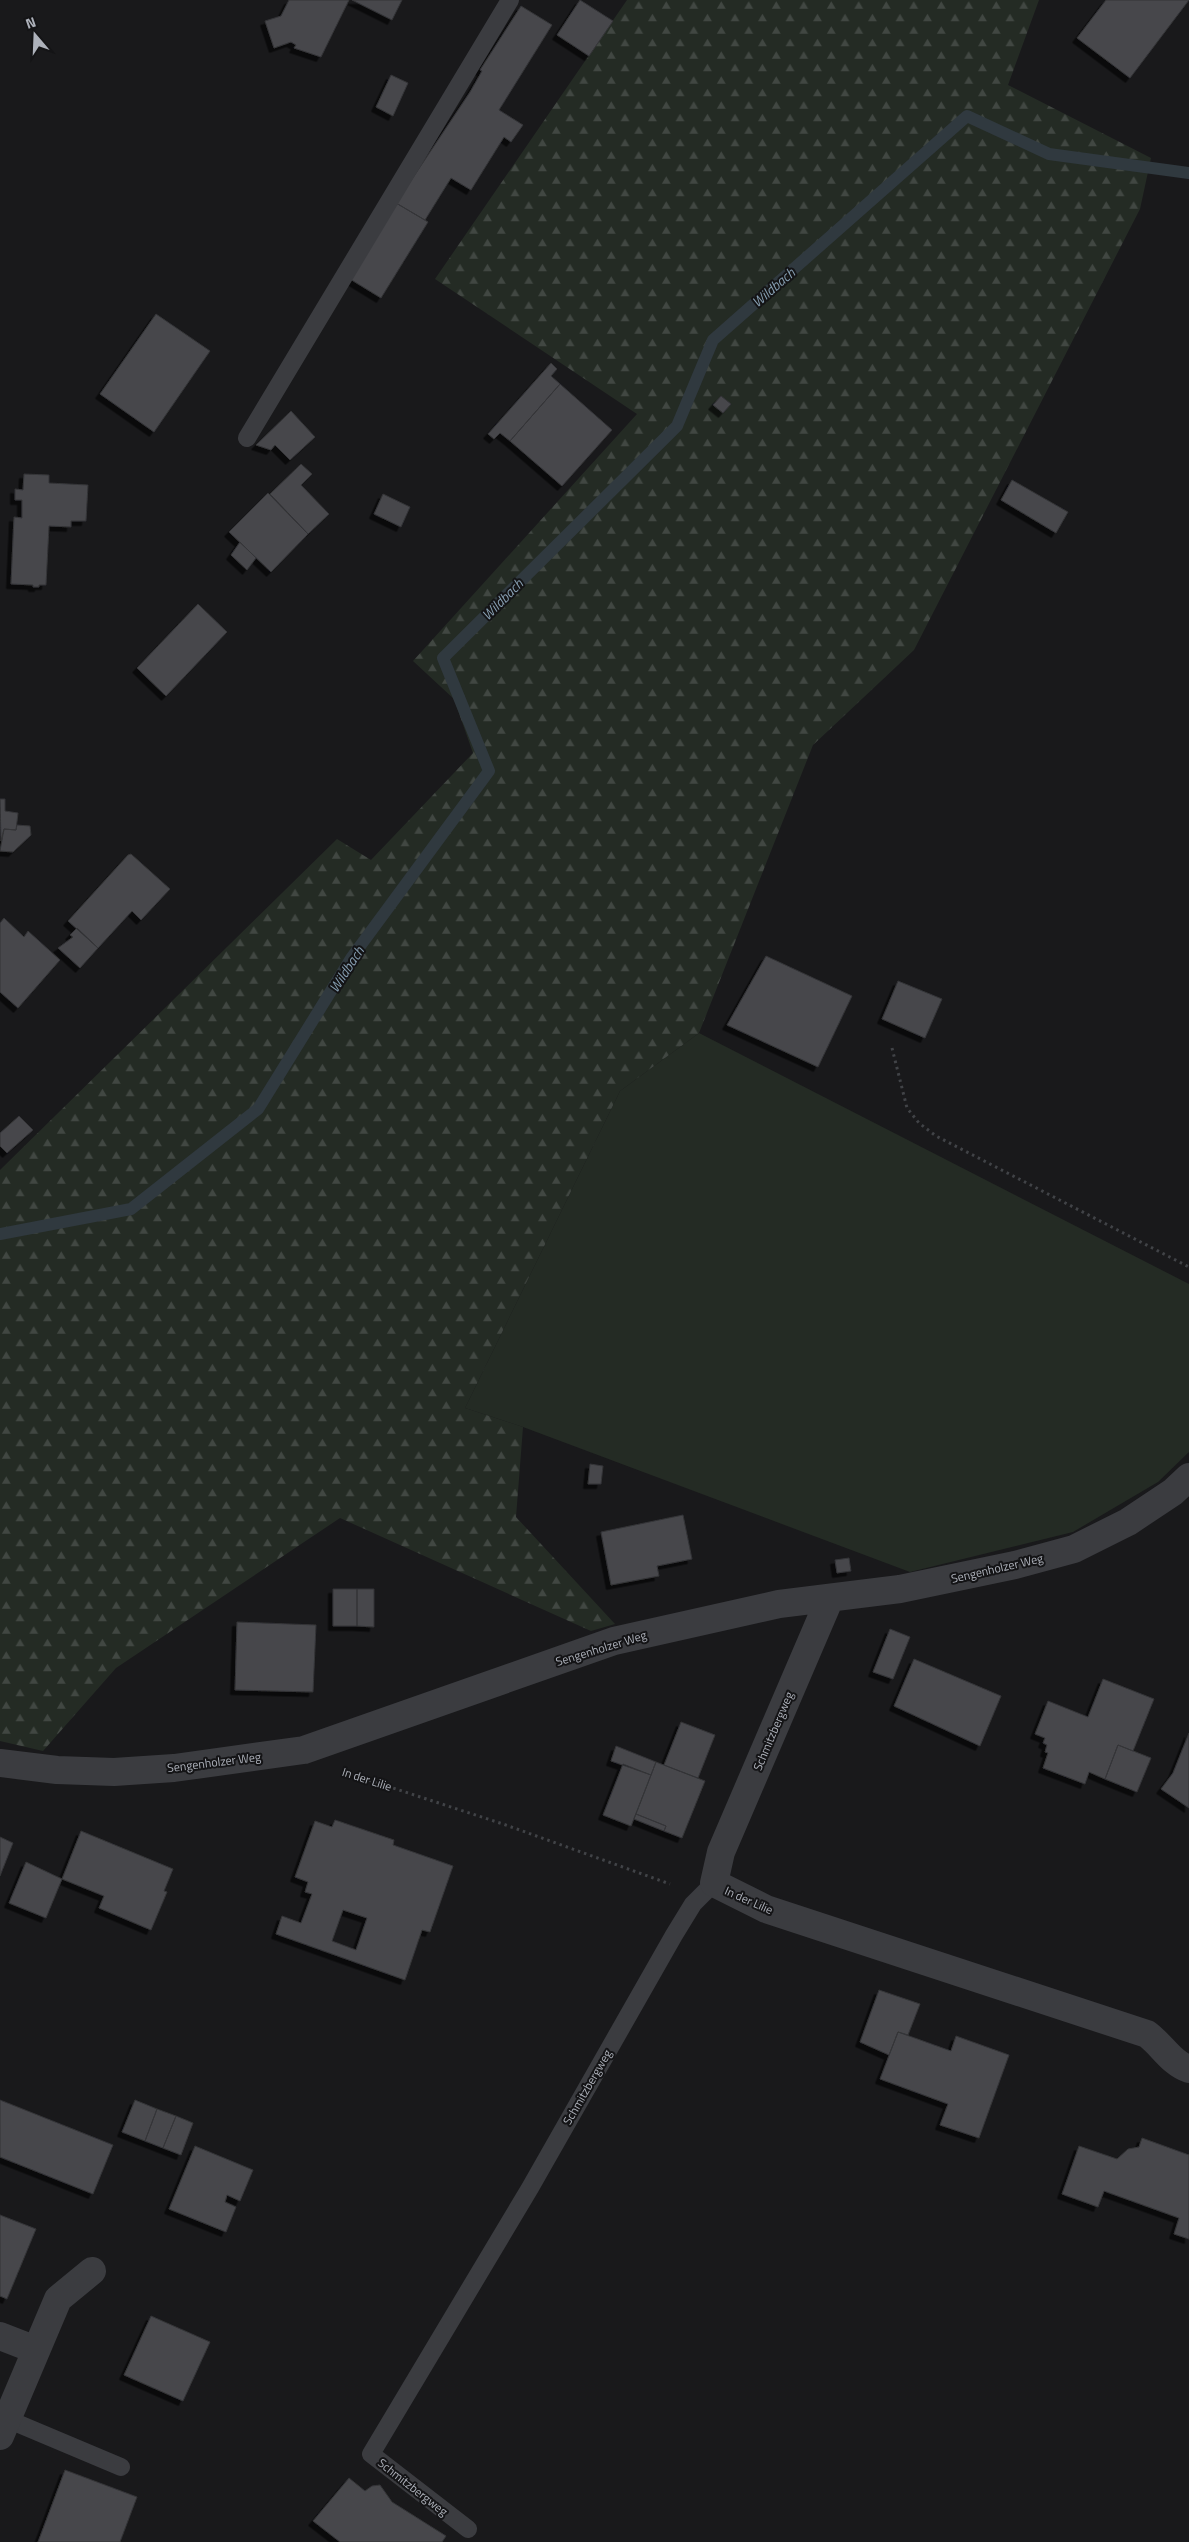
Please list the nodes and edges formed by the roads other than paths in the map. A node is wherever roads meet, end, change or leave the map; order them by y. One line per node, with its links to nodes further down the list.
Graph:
1 (510, 0): 2 (lane)
2 (247, 438)
3 (1189, 1477): 4 (street, Sengenholzer Weg)
4 (830, 1598): 5 (street, Sengenholzer Weg); 6 (street, Schmitzbergweg)
5 (0, 1763)
6 (714, 1883): 7 (street, In der Lilie); 13 (lane, Schmitzbergweg)
7 (1189, 2069)
8 (92, 2271): 10 (street)
9 (0, 2336): 10 (street)
10 (36, 2350): 11 (street)
11 (3, 2427): 12 (lane)
12 (121, 2467)
13 (468, 2529)

